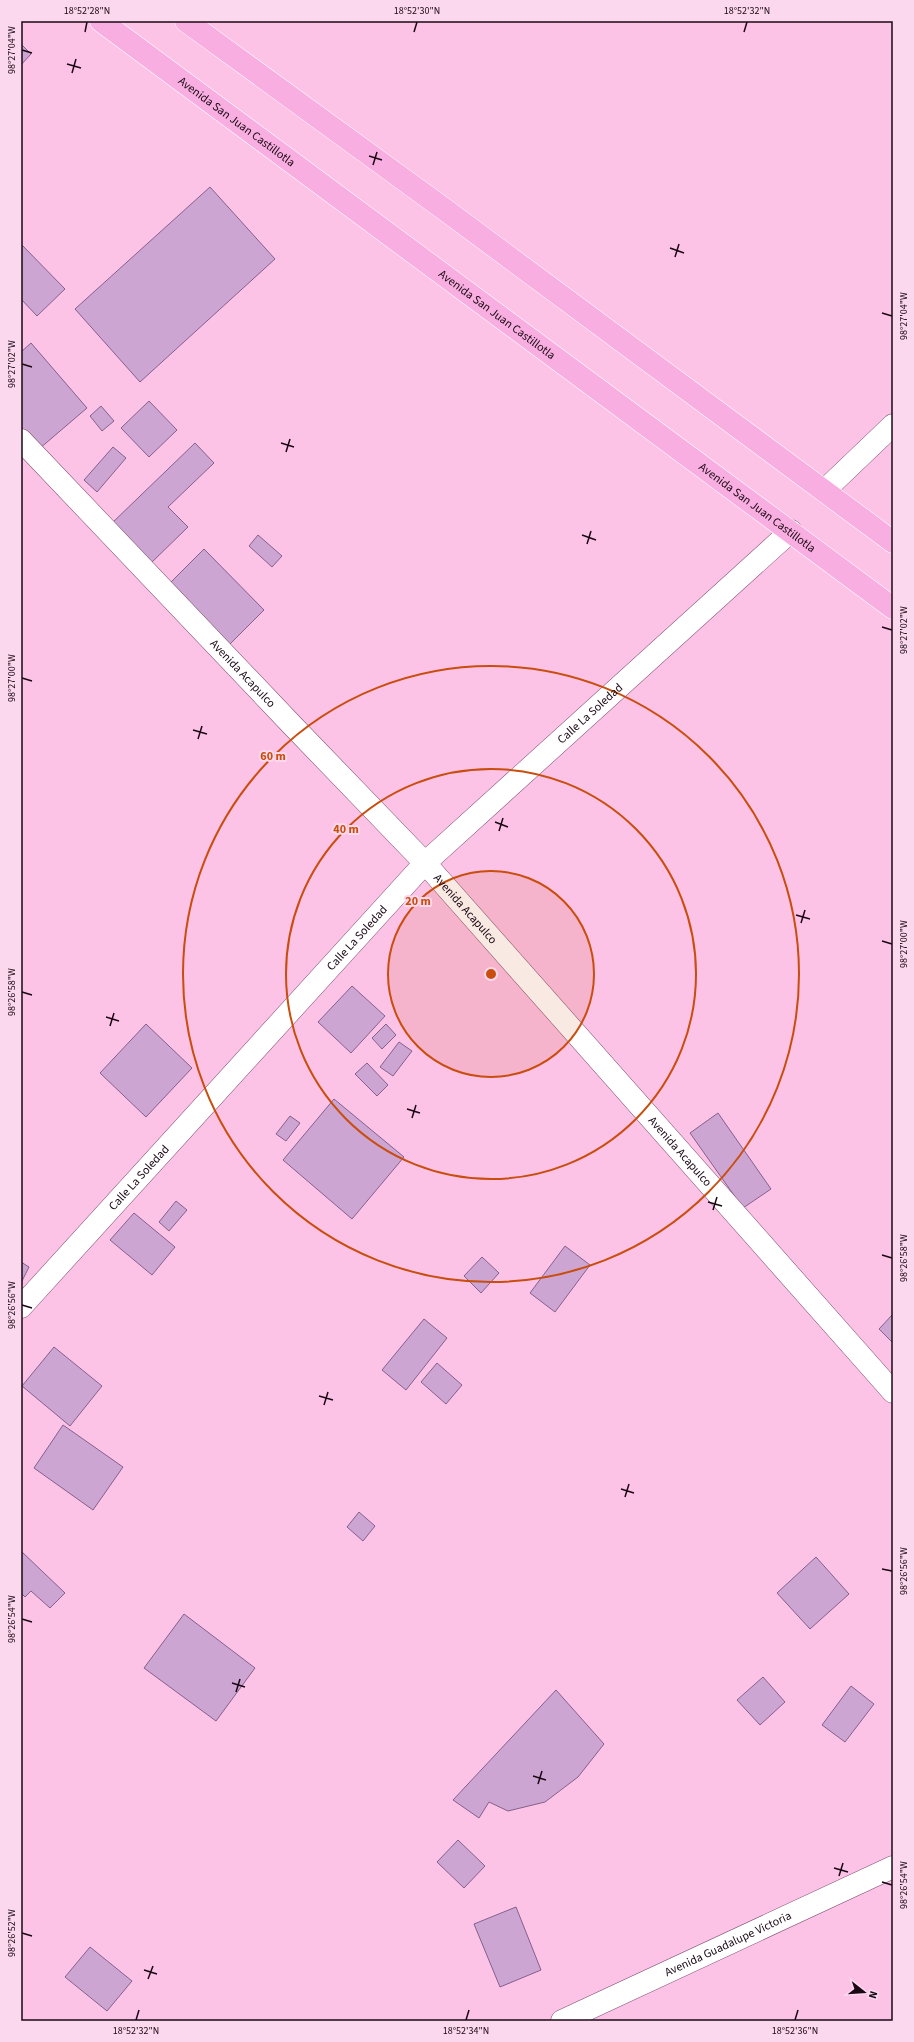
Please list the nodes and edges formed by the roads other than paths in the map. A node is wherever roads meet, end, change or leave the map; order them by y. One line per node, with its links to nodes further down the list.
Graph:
1 (100, 21): 6 (main road, Avenida San Juan Castillotla)
2 (186, 21): 5 (main road)
3 (893, 425): 5 (street)
4 (21, 440): 9 (street, Avenida Acapulco)
5 (825, 490): 7 (main road)
6 (791, 531): 8 (main road, Avenida San Juan Castillotla); 9 (street, Calle La Soledad)
7 (893, 542)
8 (893, 608)
9 (425, 863): 10 (street, Calle La Soledad); 11 (street, Avenida Acapulco)
10 (21, 1307)
11 (893, 1392)
12 (893, 1867): 13 (street, Avenida Guadalupe Victoria)
13 (562, 2021)

